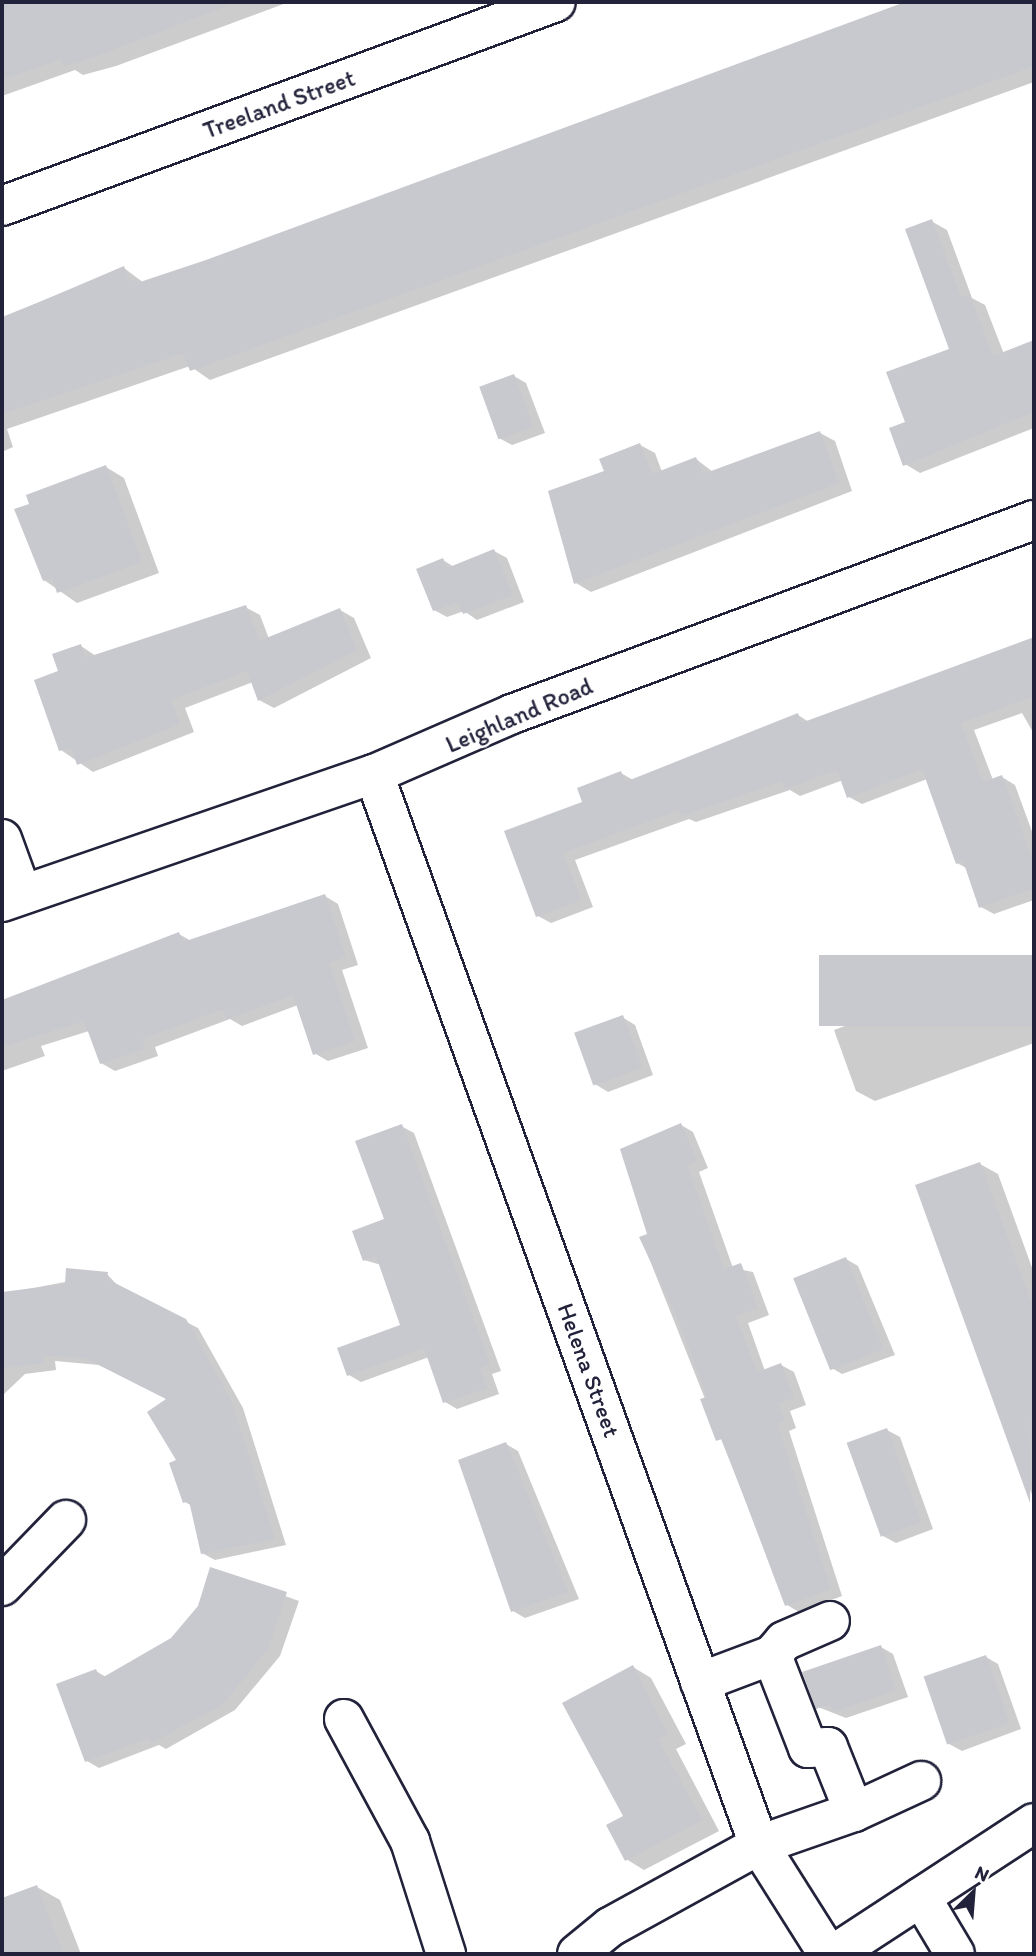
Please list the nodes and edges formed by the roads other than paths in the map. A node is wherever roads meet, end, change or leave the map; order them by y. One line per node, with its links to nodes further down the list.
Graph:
1 (556, 2): 2 (street, Treeland Street)
2 (2, 206)
3 (1034, 520): 4 (street, Leighland Road)
4 (374, 774): 6 (street, Leighland Road); 11 (street, Helena Street)
5 (2, 839): 6 (street)
6 (12, 898)
7 (66, 1520): 8 (street)
8 (2, 1586)
9 (830, 1621): 10 (street)
10 (772, 1655): 11 (street); 14 (street)
11 (700, 1682): 16 (street, Helena Street)
12 (344, 1719): 18 (street)
13 (921, 1781): 14 (street)
14 (854, 1812): 16 (street)
15 (1034, 1823): 17 (street)
16 (759, 1844): 19 (street); 20 (street, Helena Street)
17 (921, 1897): 21 (street); 22 (street)
18 (446, 1954)
19 (577, 1954)
20 (828, 1954)
21 (834, 1954)
22 (955, 1954)

